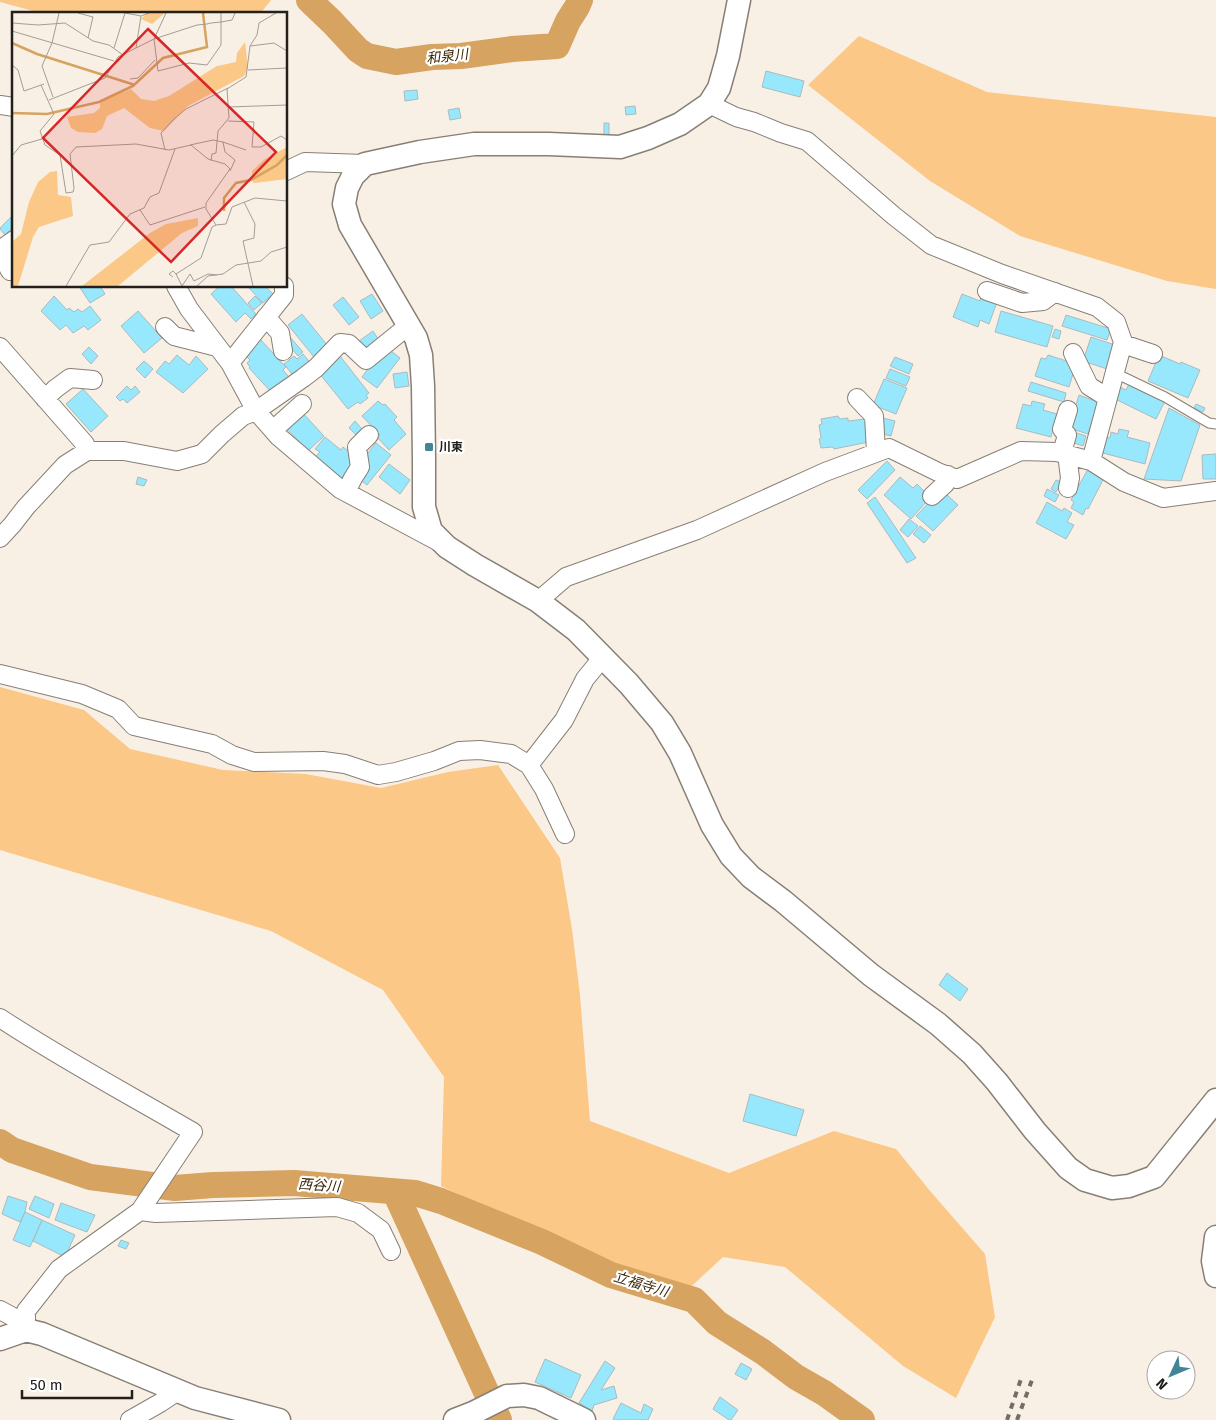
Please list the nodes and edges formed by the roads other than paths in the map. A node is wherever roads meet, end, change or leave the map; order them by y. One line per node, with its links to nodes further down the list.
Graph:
1 (739, 0): 2 (street)
2 (709, 104): 3 (street); 11 (street)
3 (364, 164): 4 (street); 13 (street)
4 (288, 170)
5 (12, 241): 6 (street)
6 (0, 250): 7 (street)
7 (10, 271)
8 (177, 288): 20 (street)
9 (284, 288): 12 (street)
10 (987, 291): 11 (street)
11 (1055, 292): 15 (street)
12 (266, 317): 17 (street); 20 (street)
13 (409, 325): 28 (street); 42 (street)
14 (165, 327): 20 (street)
15 (1122, 344): 19 (street); 21 (street)
16 (0, 348): 25 (street)
17 (283, 350)
18 (1073, 353): 24 (street)
19 (1153, 354)
20 (221, 357): 28 (street)
21 (1115, 373): 24 (street); 29 (lane)
22 (93, 380): 25 (street)
23 (857, 398): 33 (street)
24 (1108, 398): 35 (street)
25 (45, 399): 32 (street)
26 (302, 404): 30 (street)
27 (1068, 410): 34 (street)
28 (256, 411): 30 (street); 32 (street)
29 (1216, 424)
30 (273, 430): 39 (street)
31 (369, 435): 39 (street)
32 (87, 451): 41 (street)
33 (876, 452): 36 (street); 43 (street)
34 (1064, 454): 35 (street); 36 (street); 37 (street)
35 (1091, 461): 38 (street)
36 (948, 475): 40 (street)
37 (1068, 488)
38 (1216, 491)
39 (346, 492): 42 (street)
40 (932, 496)
41 (2, 532)
42 (447, 547): 43 (street)
43 (538, 601): 44 (street)
44 (603, 657): 46 (street); 49 (street)
45 (0, 674): 46 (street)
46 (529, 765): 47 (street)
47 (565, 834)
48 (0, 1018): 50 (street)
49 (1216, 1100)
50 (140, 1210): 52 (street); 55 (street)
51 (1216, 1237): 53 (street)
52 (391, 1251)
53 (1216, 1276)
54 (0, 1310): 55 (street)
55 (26, 1330): 56 (street); 57 (street)
56 (0, 1339)
57 (178, 1391): 59 (street); 60 (street)
58 (464, 1416): 61 (street)
59 (130, 1420)
60 (279, 1420)
61 (584, 1420)

